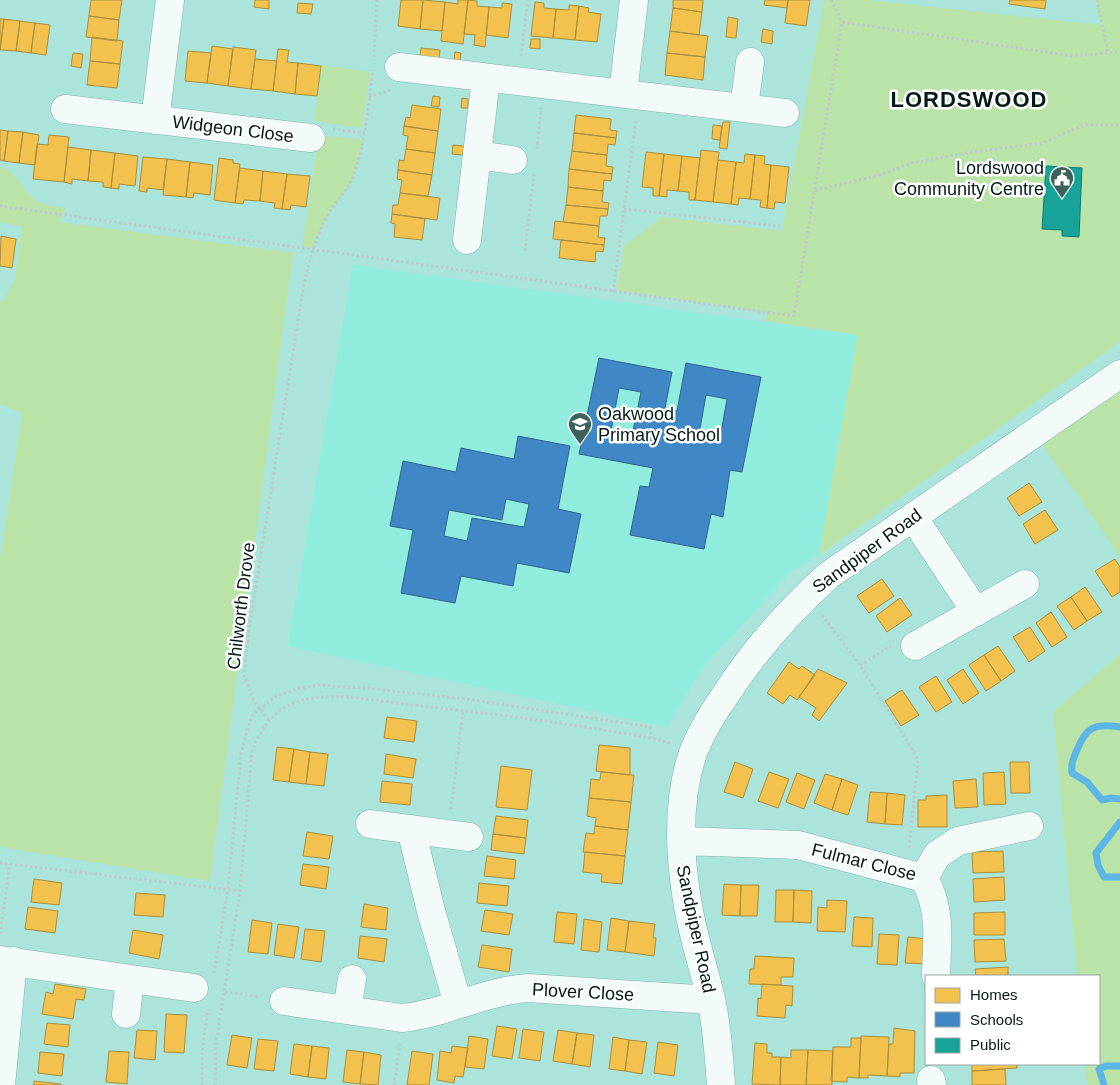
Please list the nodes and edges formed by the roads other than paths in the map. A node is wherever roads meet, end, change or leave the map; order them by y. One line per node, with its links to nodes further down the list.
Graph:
1 (170, 0): 10 (street, Widgeon Close)
2 (634, 0): 6 (street)
3 (750, 62): 7 (street)
4 (399, 68): 5 (street)
5 (486, 78): 6 (street); 12 (street)
6 (631, 94): 7 (street)
7 (744, 108): 9 (street)
8 (65, 109): 10 (street, Widgeon Close)
9 (785, 113)
10 (155, 120): 11 (street, Widgeon Close)
11 (311, 138)
12 (477, 155): 13 (street); 14 (street)
13 (514, 160)
14 (467, 240)
15 (1120, 374): 16 (street, Sandpiper Road)
16 (913, 517): 18 (street); 24 (street, Sandpiper Road)
17 (1025, 584): 18 (street)
18 (976, 612): 19 (street)
19 (915, 646)
20 (370, 824): 22 (street)
21 (1029, 826): 25 (street, Fulmar Close)
22 (411, 829): 23 (street); 33 (street)
23 (459, 835)
24 (680, 841): 25 (street, Fulmar Close); 31 (street, Sandpiper Road)
25 (915, 876): 27 (street)
26 (6, 961): 28 (street); 36 (street)
27 (936, 975)
28 (130, 979): 30 (street); 35 (street)
29 (352, 979): 34 (street)
30 (206, 989)
31 (711, 1000): 33 (street, Plover Close); 37 (street, Sandpiper Road)
32 (284, 1001): 34 (street, Plover Close)
33 (458, 1004): 34 (street, Plover Close)
34 (347, 1010)
35 (126, 1014)
36 (1, 1085)
37 (721, 1085)

